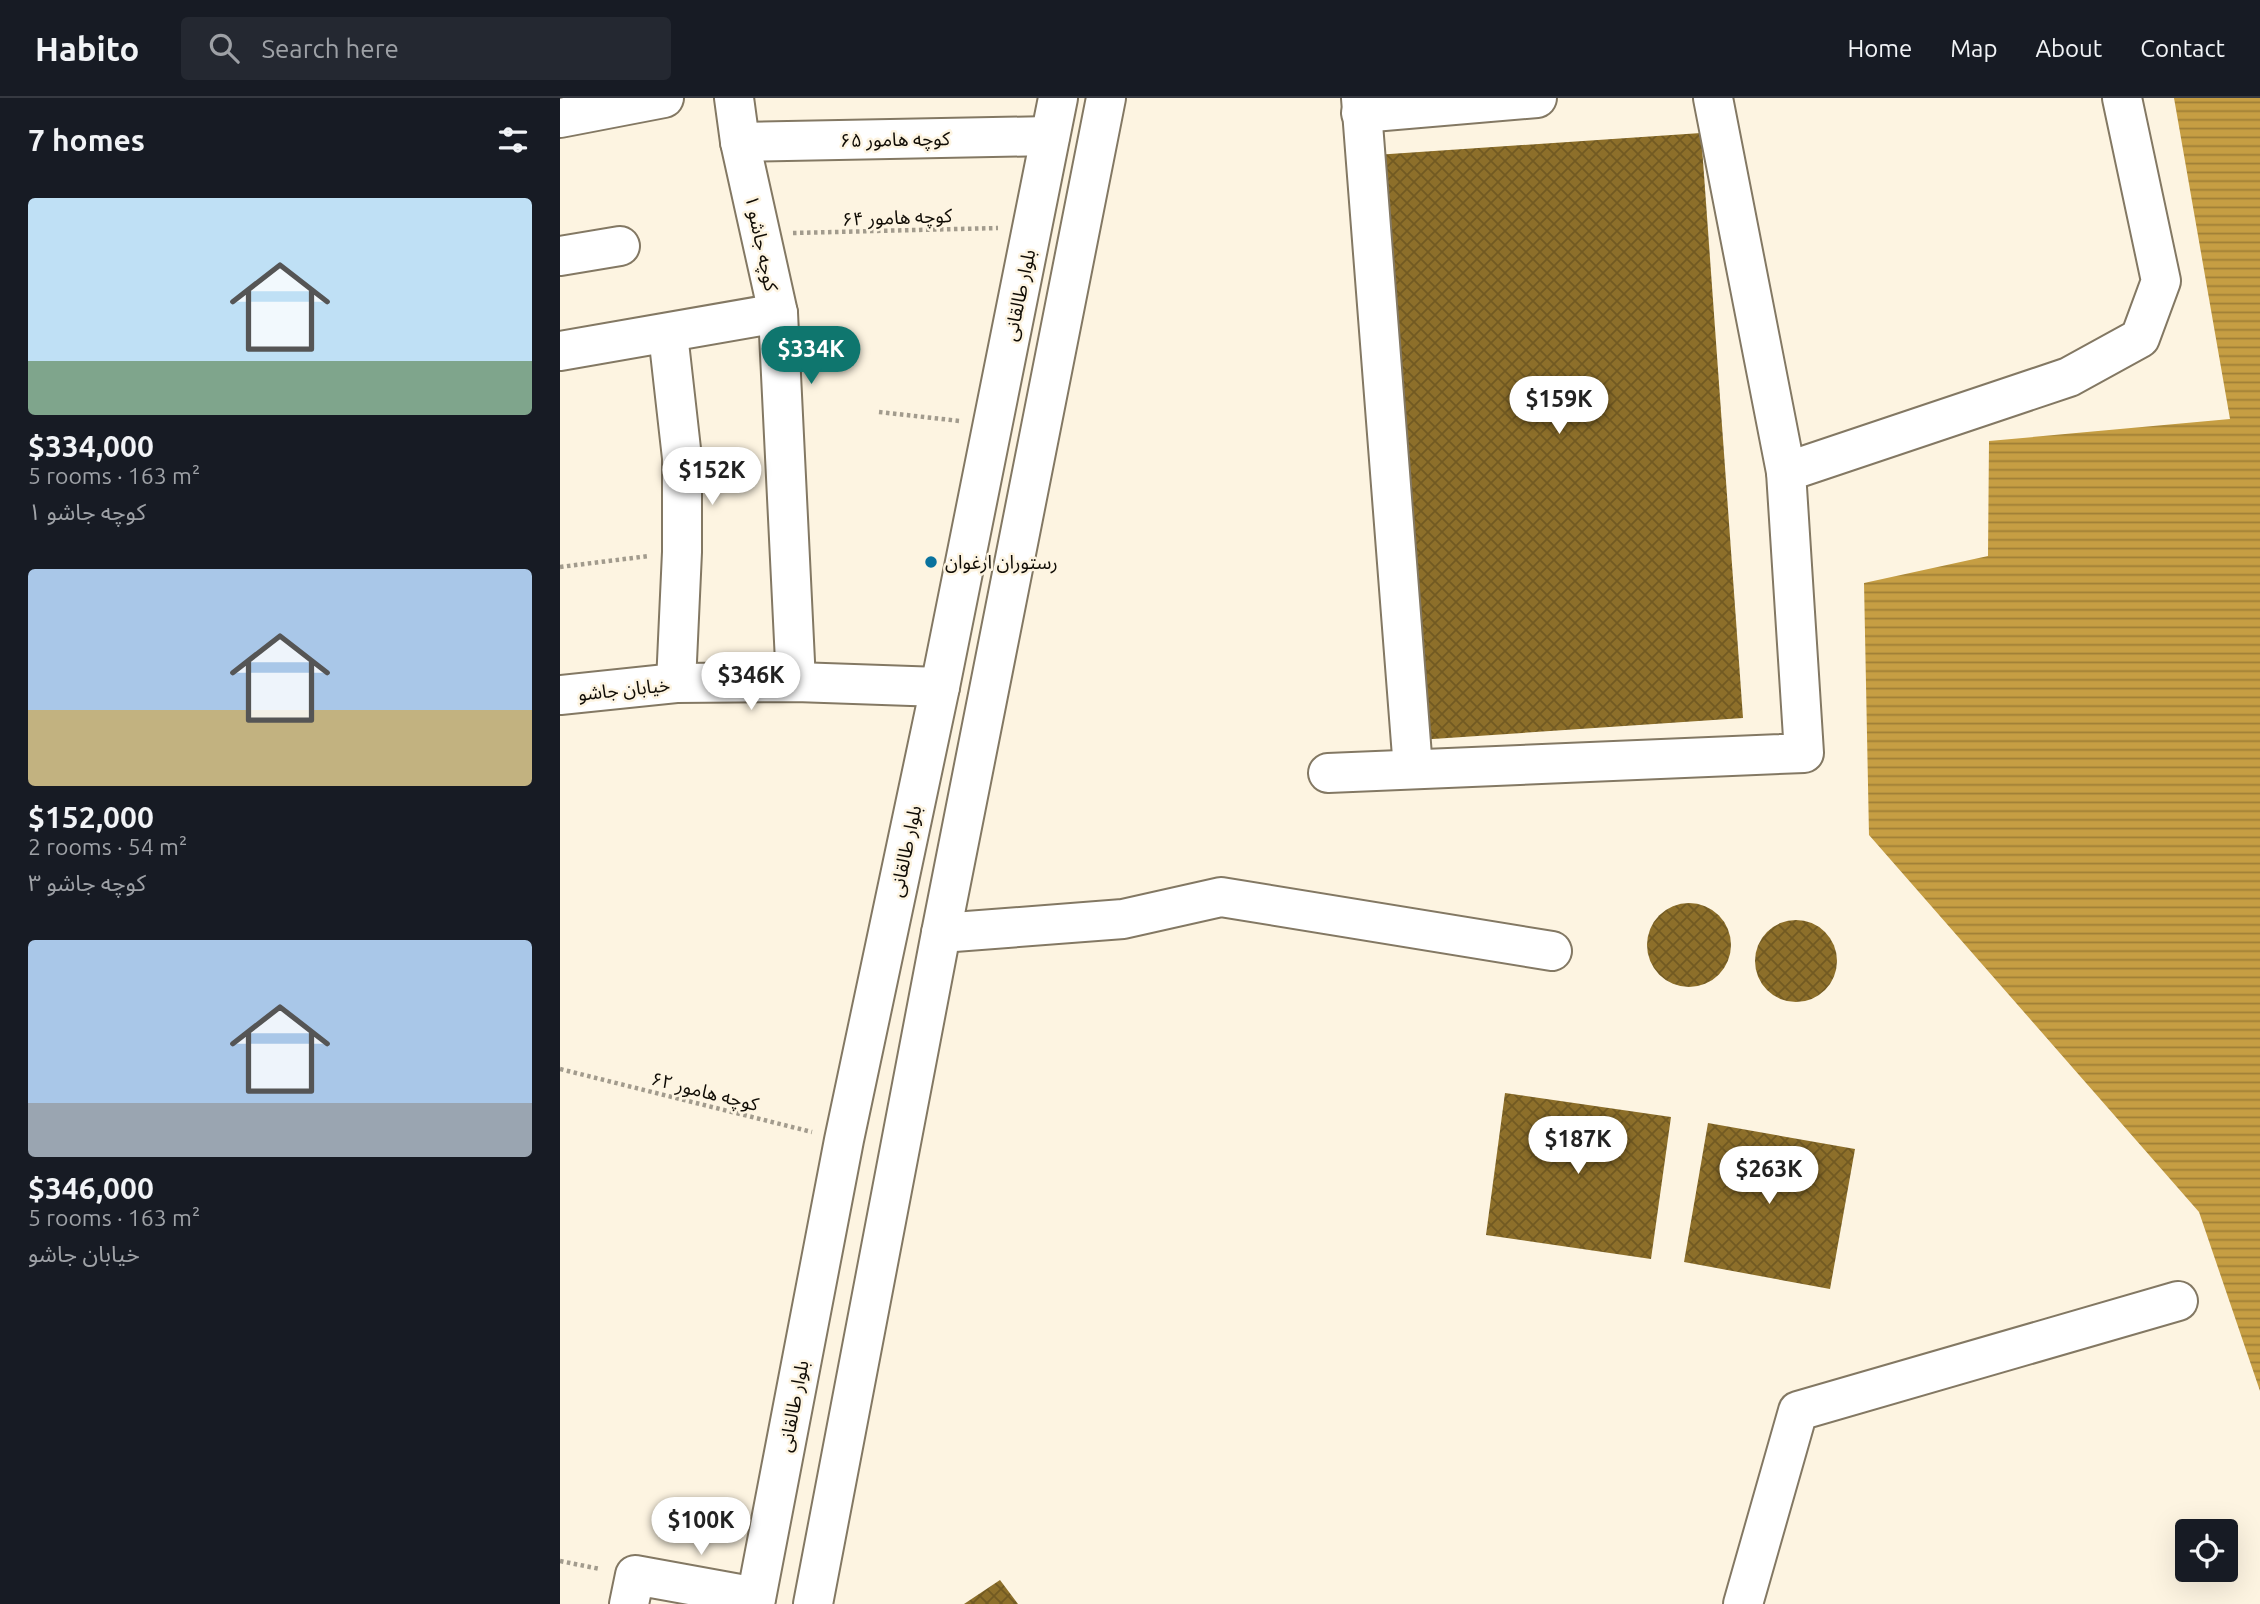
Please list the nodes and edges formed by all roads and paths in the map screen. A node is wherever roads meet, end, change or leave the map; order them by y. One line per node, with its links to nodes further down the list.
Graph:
1 (664, 98): 9 (main road)
2 (734, 98): 11 (main road, کوچه جاشو ۱)
3 (1058, 98): 10 (main road, بلوار طالقانی)
4 (1106, 98): 30 (main road)
5 (1537, 98): 8 (main road)
6 (1713, 98): 21 (main road)
7 (2122, 98): 21 (main road)
8 (1361, 106): 28 (main road)
9 (560, 118)
10 (1051, 136): 11 (main road, کوچه هامور ۶۵); 12 (main road, بلوار طالقانی)
11 (740, 142): 13 (main road, کوچه جاشو ۱)
12 (1034, 227): 13 (path, کوچه هامور ۶۴); 20 (main road, بلوار طالقانی)
13 (761, 234): 16 (main road, کوچه جاشو ۱)
14 (620, 246): 15 (main road)
15 (560, 256)
16 (778, 313): 17 (main road); 24 (main road, کوچه جاشو ۱)
17 (668, 334): 18 (main road); 22 (main road)
18 (560, 351)
19 (879, 412): 20 (path)
20 (992, 425): 26 (main road, بلوار طالقانی)
21 (1786, 472): 28 (main road)
22 (682, 552): 23 (path); 25 (main road)
23 (560, 567)
24 (796, 682): 25 (main road, خیابان جاشو); 26 (main road, خیابان جاشو)
25 (676, 683): 27 (main road, خیابان جاشو)
26 (940, 687): 33 (main road, بلوار طالقانی)
27 (560, 695)
28 (1413, 769): 29 (main road)
29 (1328, 772)
30 (941, 933): 31 (main road); 38 (main road)
31 (1552, 951)
32 (560, 1069): 33 (path, کوچه هامور ۶۲)
33 (844, 1140): 37 (main road, بلوار طالقانی)
34 (2178, 1301): 39 (main road)
35 (560, 1561): 36 (path)
36 (632, 1590): 37 (main road)
37 (756, 1601)
38 (813, 1604)
39 (1743, 1604)

